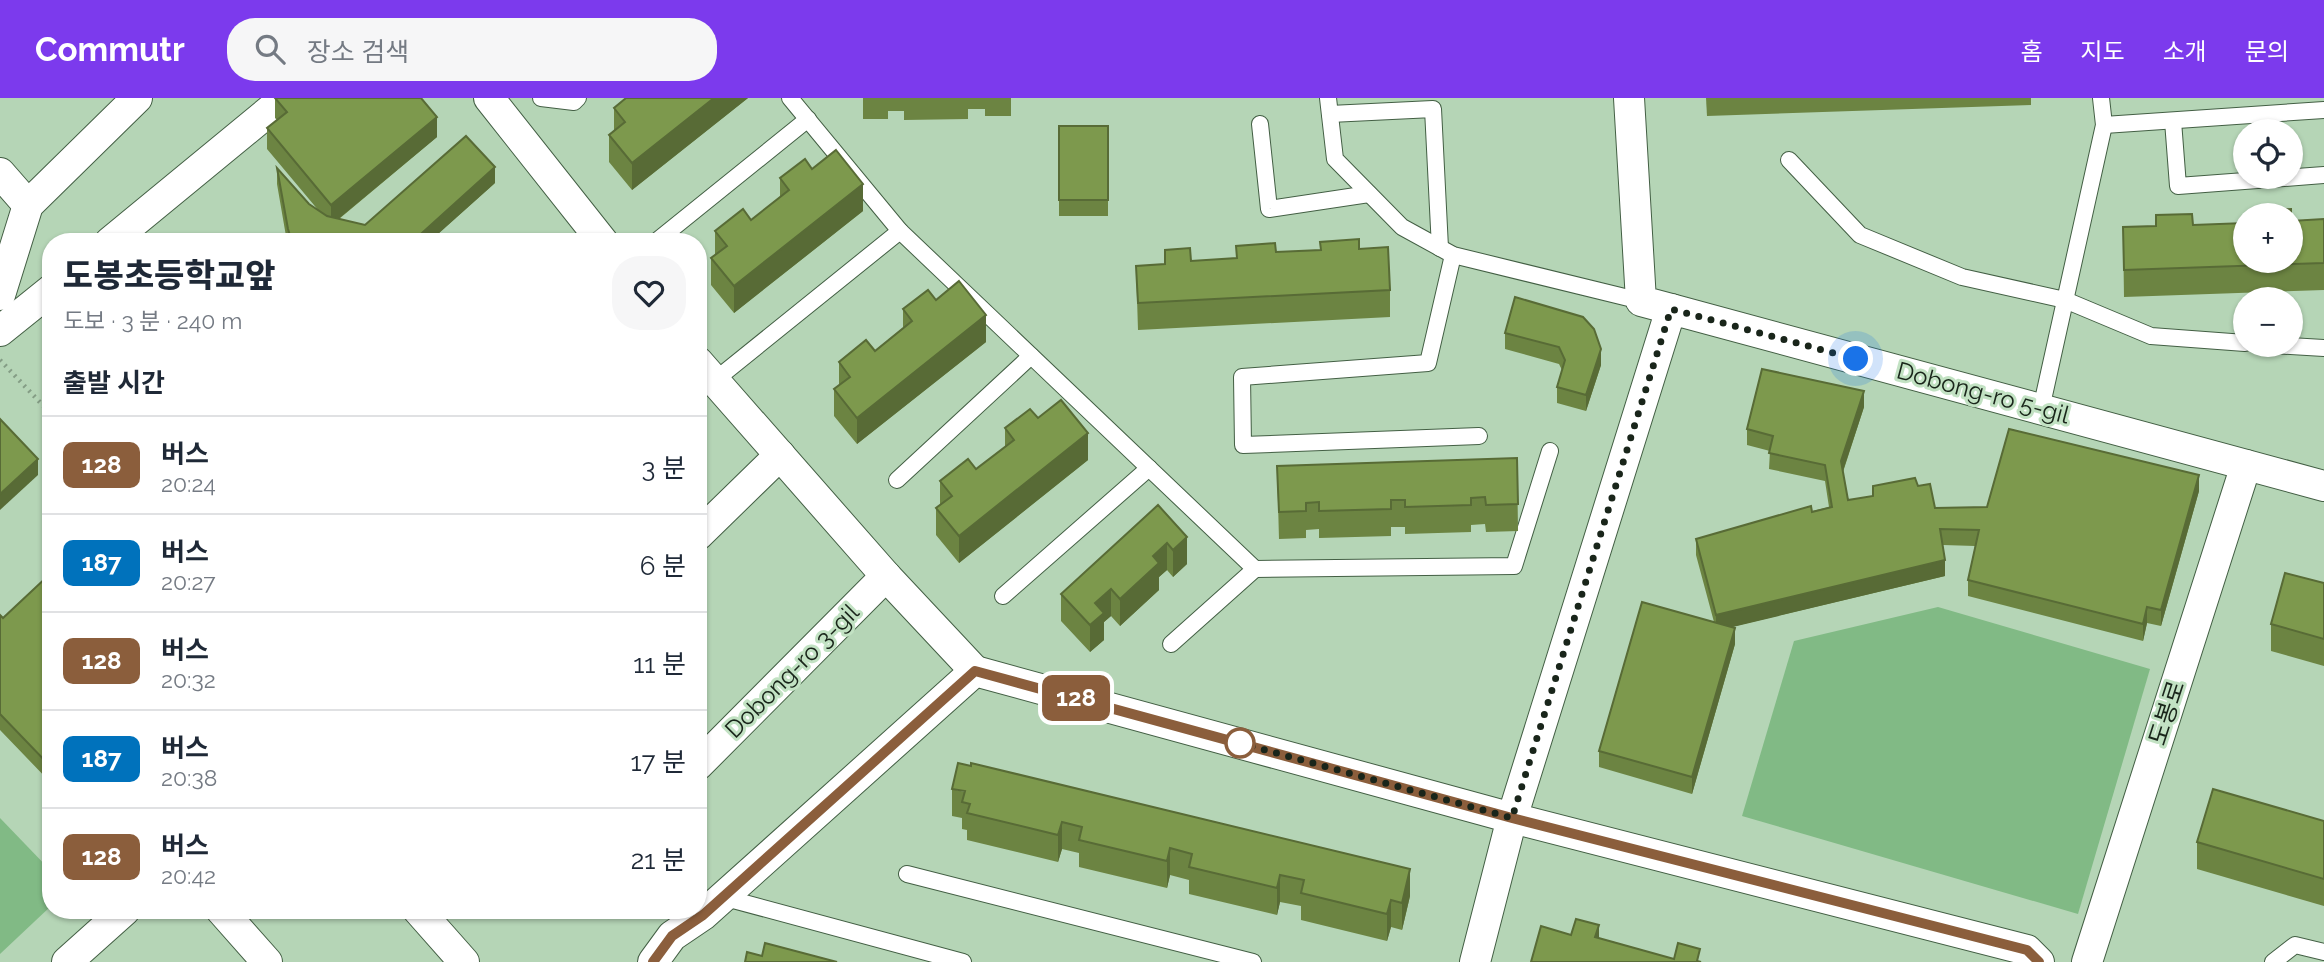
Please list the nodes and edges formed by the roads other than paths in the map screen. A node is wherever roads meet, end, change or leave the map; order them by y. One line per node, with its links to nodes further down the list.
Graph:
1 (137, 98): 19 (street)
2 (285, 98): 21 (street)
3 (489, 98): 22 (street)
4 (541, 98): 5 (lane)
5 (578, 98)
6 (790, 98): 11 (lane)
7 (1629, 98): 28 (street)
8 (2101, 98): 14 (lane)
9 (1329, 106): 18 (lane); 24 (lane)
10 (2324, 110): 12 (lane)
11 (808, 119): 20 (lane); 23 (lane)
12 (2173, 121): 14 (lane); 17 (lane)
13 (1260, 124): 18 (lane)
14 (2104, 125): 27 (lane)
15 (1788, 160): 27 (lane)
16 (0, 173): 19 (street)
17 (2324, 175)
18 (1369, 194): 24 (lane)
19 (28, 205): 25 (street)
20 (900, 231): 34 (lane); 35 (lane)
21 (121, 233)
22 (596, 233)
23 (667, 233)
24 (1447, 251): 28 (lane); 38 (lane)
25 (0, 295)
26 (42, 297): 30 (street)
27 (2065, 300): 31 (lane); 37 (lane)
28 (1641, 301): 29 (street, Dobong-ro 5-gil)
29 (1671, 309): 37 (street, Dobong-ro 5-gil); 52 (street)
30 (0, 331)
31 (2233, 342)
32 (2303, 347): 33 (lane)
33 (2324, 348)
34 (1031, 356): 42 (lane); 43 (lane)
35 (707, 376)
36 (707, 383): 40 (street)
37 (2040, 409): 41 (street, Dobong-ro 5-gil)
38 (1479, 436)
39 (1550, 451): 46 (lane)
40 (780, 455): 45 (street); 47 (street)
41 (2246, 465): 44 (street, Dobong-ro 5-gil); 69 (street, 도봉로)
42 (1149, 468): 46 (lane); 48 (lane)
43 (897, 480)
44 (2324, 486)
45 (707, 526)
46 (1255, 569): 49 (lane)
47 (886, 576): 50 (street); 51 (street, Dobong-ro 3-gil)
48 (1003, 596)
49 (1171, 644)
50 (975, 671): 52 (street); 54 (street)
51 (707, 756)
52 (1512, 818): 67 (street); 68 (street)
53 (907, 874): 66 (lane)
54 (722, 897): 55 (street); 65 (lane)
55 (707, 911)
56 (115, 919): 62 (street)
57 (228, 919): 61 (street)
58 (426, 919): 63 (street)
59 (697, 919): 64 (street)
60 (2324, 953): 70 (lane)
61 (260, 959)
62 (67, 962)
63 (464, 962)
64 (653, 962)
65 (964, 962)
66 (1253, 962)
67 (1475, 962)
68 (2039, 962)
69 (2087, 962)
70 (2273, 962)

